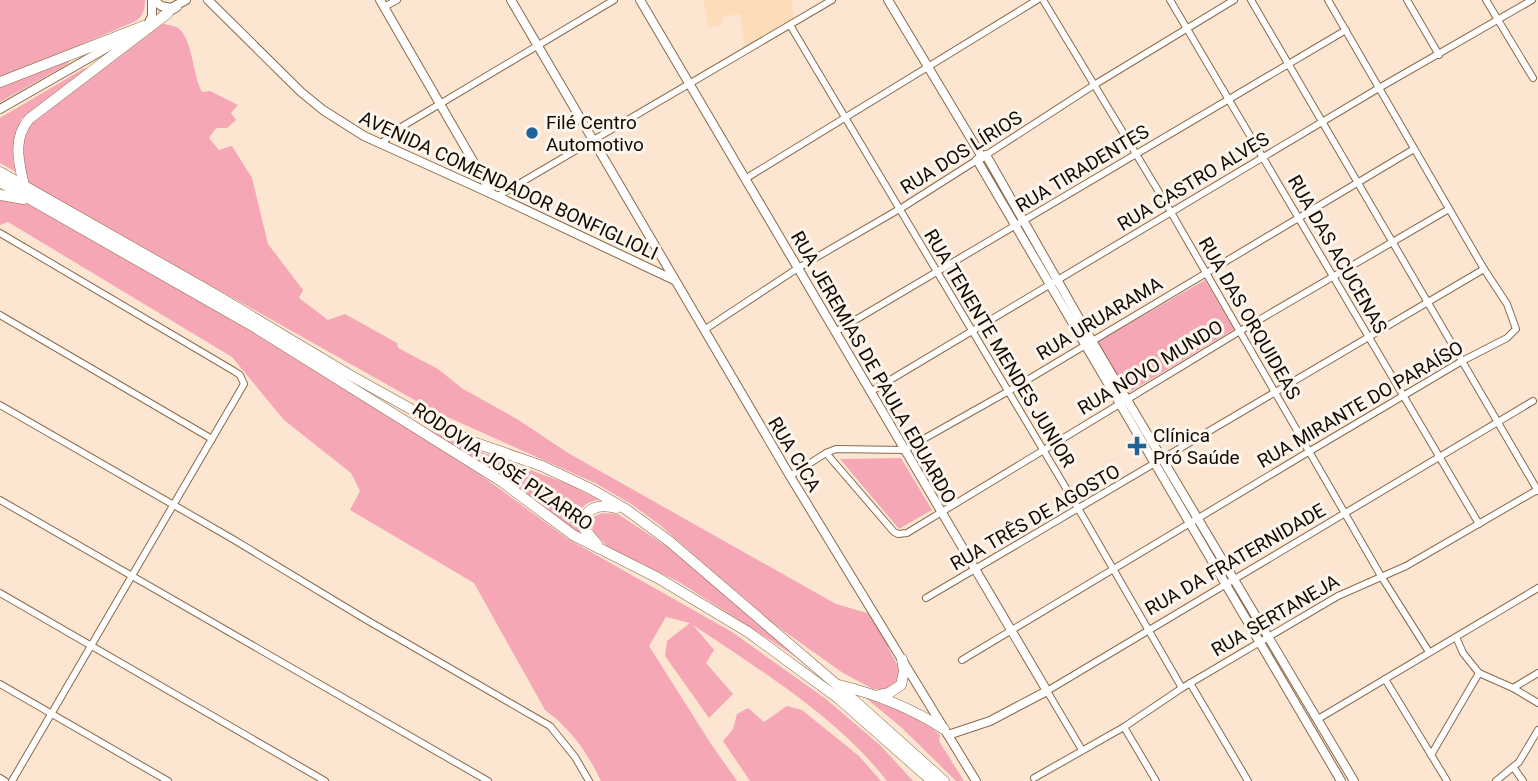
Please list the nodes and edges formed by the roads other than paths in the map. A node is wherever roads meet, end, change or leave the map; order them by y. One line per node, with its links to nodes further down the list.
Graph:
1 (153, 0): 19 (street); 21 (street)
2 (208, 0): 40 (street, AVENIDA COMENDADOR BONFIGLIOLI)
3 (397, 0): 18 (street)
4 (510, 0): 25 (street, RUA CICA)
5 (614, 0): 25 (street)
6 (640, 0): 31 (street, RUA JEREMIAS DE PAULA EDUARDO)
7 (832, 0): 22 (street)
8 (888, 0): 28 (street)
9 (1037, 0): 28 (street)
10 (1042, 0): 32 (street, RUA DAS ORQUIDEAS)
11 (1170, 0): 23 (street, RUA DAS ACUCENAS)
12 (1234, 0): 23 (street, RUA DOS LÍRIOS)
13 (1251, 0): 27 (street)
14 (1328, 0): 24 (street)
15 (1407, 0): 26 (street)
16 (1486, 0): 20 (street)
17 (1532, 0): 20 (street, RUA CASTRO ALVES)
18 (382, 4): 35 (street)
19 (181, 5): 21 (street); 49 (main road)
20 (1498, 20): 26 (street, RUA CASTRO ALVES); 29 (street)
21 (147, 24): 30 (main road); 36 (street)
22 (790, 25): 31 (street); 37 (street, RUA TENENTE MENDES JUNIOR)
23 (1187, 29): 32 (street, RUA DOS LÍRIOS); 34 (street, RUA DAS ACUCENAS)
24 (1346, 30): 27 (street, RUA TIRADENTES); 33 (street)
25 (537, 45): 35 (street); 39 (street, RUA CICA)
26 (1439, 55): 33 (street, RUA CASTRO ALVES)
27 (1288, 63): 34 (street, RUA TIRADENTES); 38 (street)
28 (928, 67): 37 (street); 43 (street)
29 (1533, 78)
30 (0, 82)
31 (690, 85): 39 (street); 46 (street, RUA JEREMIAS DE PAULA EDUARDO)
32 (1094, 85): 42 (street, RUA DAS ORQUIDEAS); 43 (street, RUA DOS LÍRIOS)
33 (1379, 88): 38 (street, RUA CASTRO ALVES); 41 (street)
34 (1228, 99): 42 (street, RUA TIRADENTES); 44 (street, RUA DAS ACUCENAS)
35 (440, 104): 40 (street); 51 (street)
36 (0, 109)
37 (845, 117): 46 (street); 53 (street, RUA TENENTE MENDES JUNIOR)
38 (1324, 122): 44 (street, RUA CASTRO ALVES); 48 (street)
39 (593, 140): 51 (street); 64 (street, RUA CICA)
40 (380, 144): 51 (street, AVENIDA COMENDADOR BONFIGLIOLI)
41 (1414, 149): 48 (street, RUA URUARAMA); 54 (street)
42 (1136, 153): 55 (street, RUA DAS ORQUIDEAS); 57 (street, RUA TIRADENTES)
43 (982, 158): 53 (street, RUA DOS LÍRIOS); 57 (street); 58 (street)
44 (1264, 158): 55 (street, RUA CASTRO ALVES); 56 (street, RUA DAS ACUCENAS)
45 (0, 172): 49 (main road)
46 (745, 179): 62 (street, RUA JEREMIAS DE PAULA EDUARDO)
47 (0, 182): 52 (main road, RODOVIA JOSÉ PIZARRO)
48 (1359, 183): 56 (street, RUA URUARAMA); 60 (street)
49 (24, 186): 100 (main road, RODOVIA JOSÉ PIZARRO)
50 (0, 195): 52 (main road)
51 (495, 195): 61 (street, AVENIDA COMENDADOR BONFIGLIOLI)
52 (31, 200): 107 (main road, RODOVIA JOSÉ PIZARRO)
53 (899, 209): 62 (street, RUA DOS LÍRIOS); 66 (street, RUA TENENTE MENDES JUNIOR)
54 (1449, 209): 60 (street, RUA NOVO MUNDO); 63 (street)
55 (1170, 212): 65 (street, RUA DAS ORQUIDEAS); 68 (street, RUA CASTRO ALVES)
56 (1299, 217): 65 (street, RUA URUARAMA); 67 (street, RUA DAS ACUCENAS)
57 (1024, 221): 58 (street, RUA TIRADENTES); 68 (street)
58 (1016, 227): 66 (street, RUA TIRADENTES); 70 (street)
59 (0, 233): 88 (street)
60 (1393, 242): 67 (street, RUA NOVO MUNDO); 71 (street)
61 (638, 263): 64 (street); 69 (street, AVENIDA COMENDADOR BONFIGLIOLI)
62 (797, 268): 73 (street, RUA DOS LÍRIOS); 75 (street, RUA JEREMIAS DE PAULA EDUARDO)
63 (1484, 269): 71 (street, RUA TRÊS DE AGOSTO); 79 (street, RUA MIRANTE DO PARAÍSO)
64 (668, 270): 69 (street, RUA CICA)
65 (1206, 273): 74 (street, RUA DAS ORQUIDEAS); 78 (street, RUA URUARAMA)
66 (937, 274): 75 (street, RUA TIRADENTES); 76 (street, RUA TENENTE MENDES JUNIOR)
67 (1334, 276): 74 (street, RUA NOVO MUNDO); 77 (street, RUA DAS ACUCENAS)
68 (1058, 280): 70 (street, RUA CASTRO ALVES); 78 (street)
69 (676, 281): 73 (street, RUA CICA)
70 (1049, 285): 76 (street, RUA CASTRO ALVES); 78 (street)
71 (1428, 301): 77 (street, RUA TRÊS DE AGOSTO); 79 (street)
72 (0, 315): 88 (street)
73 (704, 330): 96 (street, RUA CICA)
74 (1240, 331): 82 (street, RUA DAS ORQUIDEAS); 84 (street, RUA NOVO MUNDO)
75 (835, 332): 80 (street, RUA JEREMIAS DE PAULA EDUARDO)
76 (972, 332): 80 (street, RUA CASTRO ALVES); 81 (street, RUA TENENTE MENDES JUNIOR)
77 (1368, 337): 82 (street, RUA TRÊS DE AGOSTO); 83 (street, RUA DAS ACUCENAS)
78 (1088, 343): 81 (street, RUA URUARAMA); 84 (street)
79 (1462, 361): 83 (street, RUA MIRANTE DO PARAÍSO); 87 (street)
80 (870, 392): 89 (street, RUA JEREMIAS DE PAULA EDUARDO)
81 (1007, 392): 89 (street, RUA URUARAMA); 90 (street, RUA TENENTE MENDES JUNIOR)
82 (1276, 392): 91 (street, RUA DAS ORQUIDEAS); 94 (street, RUA TRÊS DE AGOSTO)
83 (1404, 397): 91 (street, RUA MIRANTE DO PARAÍSO); 93 (street, RUA DAS ACUCENAS)
84 (1123, 401): 90 (street, RUA NOVO MUNDO); 94 (street); 95 (street)
85 (1533, 401): 87 (street, RUA DA FRATERNIDADE)
86 (0, 405): 99 (street)
87 (1498, 422): 93 (street, RUA DA FRATERNIDADE); 97 (street)
88 (212, 439): 99 (street)
89 (904, 450): 92 (street); 102 (street, RUA JEREMIAS DE PAULA EDUARDO)
90 (1043, 450): 101 (street, RUA TENENTE MENDES JUNIOR); 102 (street, RUA NOVO MUNDO)
91 (1310, 451): 103 (street, RUA DAS ORQUIDEAS); 104 (street, RUA MIRANTE DO PARAÍSO)
92 (826, 453): 96 (street); 102 (street, RUA NOVO MUNDO)
93 (1439, 456): 103 (street, RUA DA FRATERNIDADE); 106 (street, RUA DAS ACUCENAS)
94 (1164, 459): 95 (street, RUA TRÊS DE AGOSTO); 104 (street)
95 (1155, 464): 101 (street, RUA TRÊS DE AGOSTO); 105 (street)
96 (790, 476): 124 (street, RUA CICA)
97 (1538, 490): 106 (street, RUA SERTANEJA)
98 (0, 500): 111 (street)
99 (174, 506): 111 (street); 153 (street)
100 (627, 510): 107 (main road); 132 (main road, RODOVIA JOSÉ PIZARRO)
101 (1079, 510): 108 (street, RUA TENENTE MENDES JUNIOR); 109 (street, RUA TRÊS DE AGOSTO)
102 (941, 512): 109 (street, RUA JEREMIAS DE PAULA EDUARDO)
103 (1346, 513): 110 (street, RUA DAS ORQUIDEAS); 112 (street, RUA DA FRATERNIDADE)
104 (1199, 519): 105 (street, RUA MIRANTE DO PARAÍSO); 112 (street)
105 (1191, 524): 108 (street, RUA MIRANTE DO PARAÍSO); 113 (street)
106 (1479, 524): 110 (street, RUA SERTANEJA)
107 (611, 556): 128 (main road, RODOVIA JOSÉ PIZARRO)
108 (1115, 569): 117 (street, RUA TENENTE MENDES JUNIOR); 118 (street, RUA MIRANTE DO PARAÍSO)
109 (976, 570): 116 (street, RUA TRÊS DE AGOSTO); 118 (street, RUA JEREMIAS DE PAULA EDUARDO)
110 (1381, 576): 119 (street, RUA SERTANEJA); 123 (street, RUA DAS ORQUIDEAS)
111 (132, 577): 122 (street); 152 (street)
112 (1234, 578): 113 (street, RUA DA FRATERNIDADE); 119 (street)
113 (1224, 583): 117 (street, RUA DA FRATERNIDADE); 121 (street)
114 (1538, 588): 120 (street)
115 (0, 593): 122 (street)
116 (926, 598)
117 (1149, 628): 133 (street, RUA TENENTE MENDES JUNIOR); 135 (street, RUA DA FRATERNIDADE)
118 (1011, 631): 125 (street, RUA MIRANTE DO PARAÍSO); 135 (street, RUA JEREMIAS DE PAULA EDUARDO)
119 (1270, 637): 121 (street, RUA SERTANEJA); 139 (street)
120 (1456, 637): 123 (street); 126 (street)
121 (1260, 642): 130 (street, RUA SERTANEJA); 160 (street)
122 (92, 646): 138 (street); 151 (street)
123 (1429, 652): 129 (street)
124 (902, 659): 136 (main road); 142 (street, RUA CICA)
125 (962, 660)
126 (1479, 673): 134 (street); 144 (street)
127 (1538, 674): 134 (street)
128 (814, 678): 154 (main road); 155 (main road, RODOVIA JOSÉ PIZARRO)
129 (1385, 679): 139 (street); 144 (street)
130 (1190, 683): 133 (street, RUA SERTANEJA); 159 (street)
131 (0, 684): 138 (street)
132 (837, 685): 136 (main road); 156 (main road, RODOVIA JOSÉ PIZARRO)
133 (1182, 688): 140 (street, RUA SERTANEJA)
134 (1513, 688): 137 (street)
135 (1046, 691): 142 (street, RUA DA FRATERNIDADE); 143 (street, RUA JEREMIAS DE PAULA EDUARDO)
136 (872, 694): 142 (main road)
137 (1538, 703)
138 (52, 715): 149 (street); 150 (street)
139 (1318, 719): 161 (street)
140 (1124, 727): 143 (street, RUA SERTANEJA); 158 (street)
141 (1538, 730): 145 (street)
142 (946, 732): 157 (street, RUA CICA)
143 (1082, 750): 147 (street, RUA SERTANEJA)
144 (1431, 755): 162 (street)
145 (1514, 768): 163 (street); 164 (street)
146 (0, 778): 148 (street)
147 (1034, 778)
148 (5, 781)
149 (12, 781)
150 (168, 781)
151 (325, 781)
152 (488, 781)
153 (589, 781)
154 (922, 781)
155 (932, 781)
156 (944, 781)
157 (976, 781)
158 (1156, 781)
159 (1248, 781)
160 (1341, 781)
161 (1354, 781)
162 (1447, 781)
163 (1496, 781)
164 (1522, 781)

